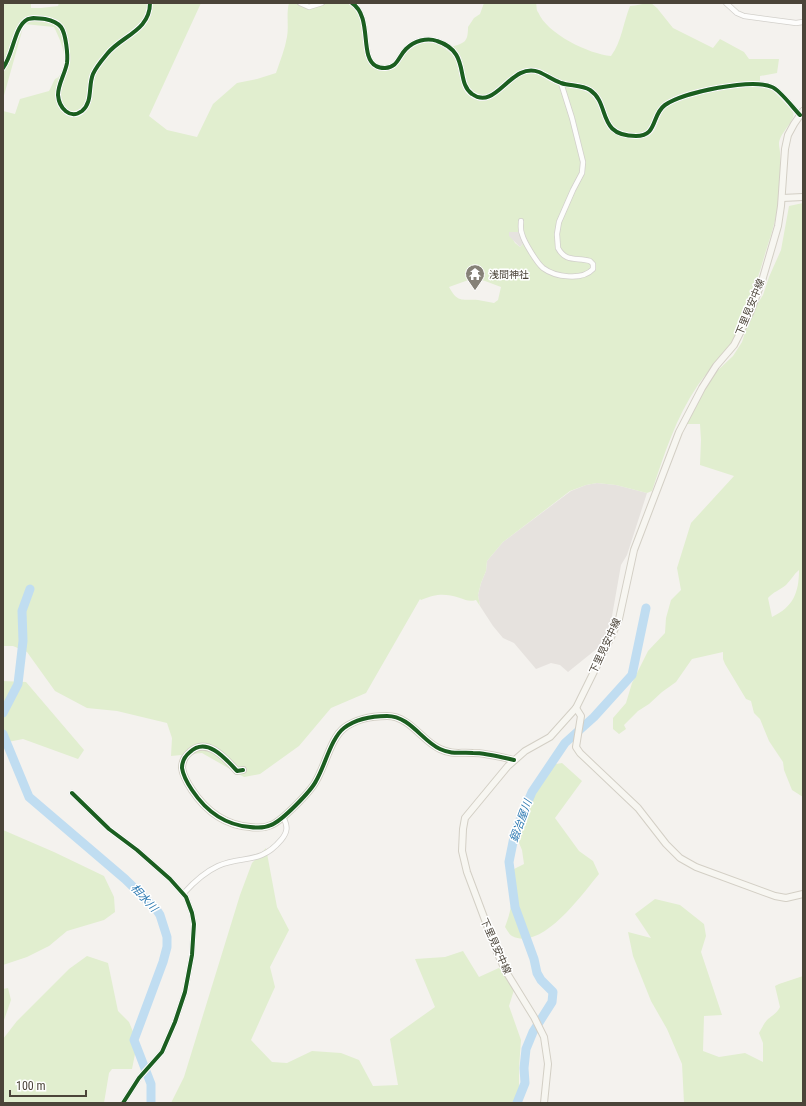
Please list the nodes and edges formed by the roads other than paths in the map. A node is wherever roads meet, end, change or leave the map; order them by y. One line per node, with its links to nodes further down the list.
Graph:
1 (150, 3): 7 (street)
2 (300, 3): 3 (street)
3 (322, 3)
4 (352, 3): 8 (street)
5 (726, 3): 6 (street)
6 (803, 22)
7 (3, 68)
8 (561, 83): 9 (street); 12 (street)
9 (801, 113): 11 (main road, 下里見安中線)
10 (803, 197): 11 (main road)
11 (782, 198): 13 (main road, 下里見安中線)
12 (521, 221)
13 (576, 708): 14 (main road, 下里見安中線); 19 (main road)
14 (514, 760): 17 (main road); 21 (main road, 下里見安中線)
15 (243, 770): 17 (main road)
16 (72, 793): 18 (street)
17 (283, 817): 18 (street)
18 (184, 893): 20 (street)
19 (803, 894)
20 (123, 1103)
21 (544, 1103)

